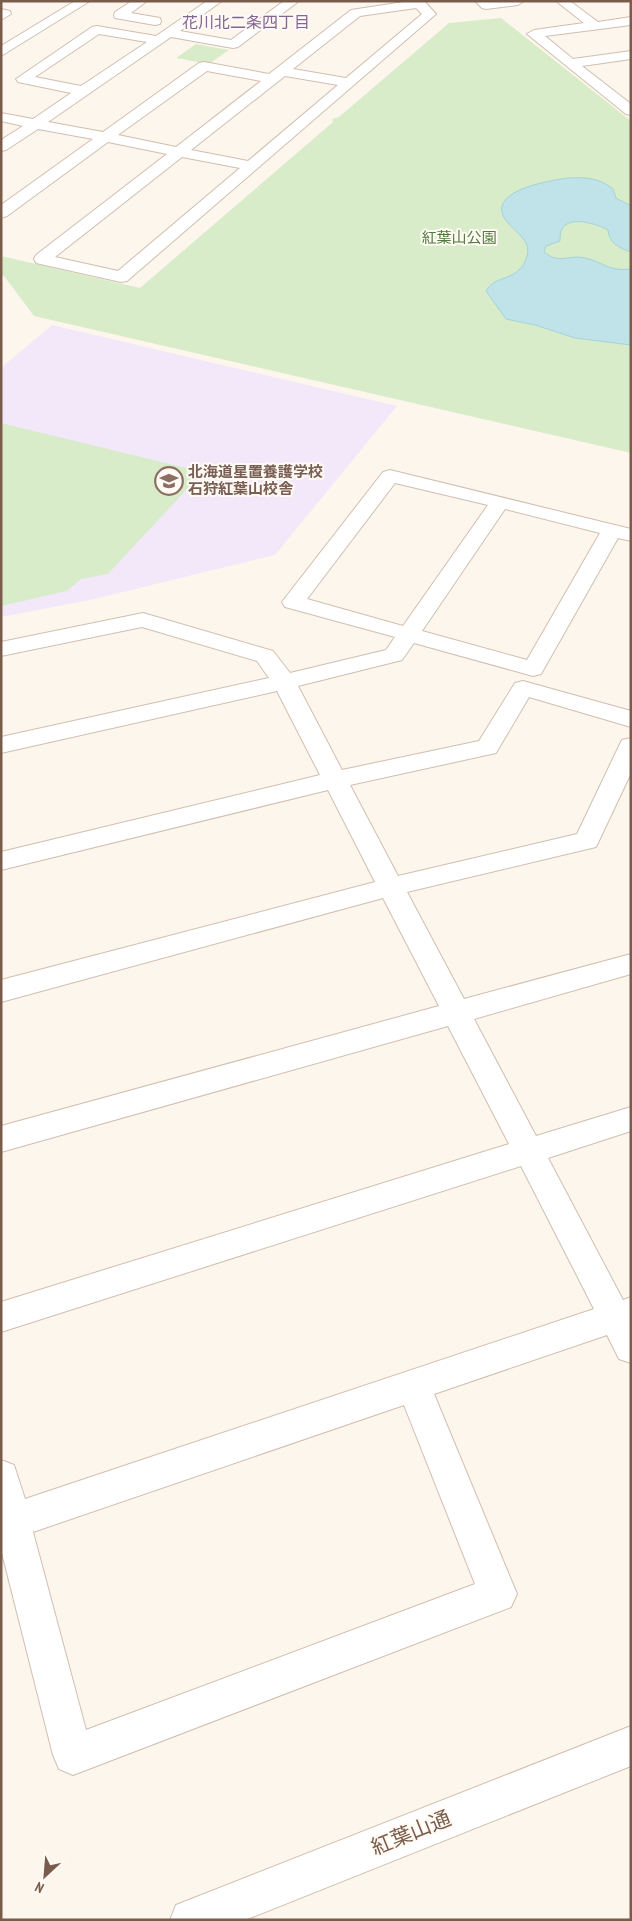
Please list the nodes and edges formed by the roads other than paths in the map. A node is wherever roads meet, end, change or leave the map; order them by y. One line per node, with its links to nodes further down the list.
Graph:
1 (84, 1): 12 (street)
2 (141, 1): 11 (street)
3 (216, 1): 11 (street)
4 (293, 1): 11 (street)
5 (481, 1): 6 (street)
6 (518, 1)
7 (562, 1): 10 (street)
8 (417, 3): 15 (street); 16 (street)
9 (631, 21): 10 (street)
10 (594, 26): 14 (street)
11 (169, 33): 17 (street); 17 (street)
12 (1, 52)
13 (631, 55): 14 (street)
14 (571, 63): 18 (street)
15 (277, 75): 16 (street); 21 (street); 23 (street)
16 (350, 83): 24 (street)
17 (83, 91): 20 (street)
18 (631, 111)
19 (1, 117): 20 (street)
20 (36, 123): 21 (street); 22 (street)
21 (106, 137): 23 (street); 25 (street)
22 (1, 147)
23 (179, 152): 24 (street); 24 (street)
24 (252, 166)
25 (1, 213)
26 (500, 502): 27 (street); 28 (street); 28 (street)
27 (622, 533): 28 (street)
28 (408, 634): 30 (street)
29 (1, 649): 30 (street)
30 (284, 682): 32 (street); 34 (street)
31 (631, 719): 34 (street)
32 (1, 745)
33 (628, 756): 36 (street)
34 (335, 780): 35 (street); 36 (street)
35 (1, 861)
36 (390, 887): 38 (street); 39 (street)
37 (631, 964): 39 (street)
38 (1, 992)
39 (456, 1013): 41 (street); 42 (street)
40 (631, 1118): 42 (street)
41 (1, 1139)
42 (528, 1150): 43 (street); 44 (street)
43 (623, 1314): 45 (street); 46 (street)
44 (1, 1317)
45 (631, 1348)
46 (413, 1385): 48 (street); 48 (street)
47 (1, 1476): 48 (street)
48 (7, 1523)
49 (631, 1746): 50 (street, 紅葉山通)
50 (191, 1920)

